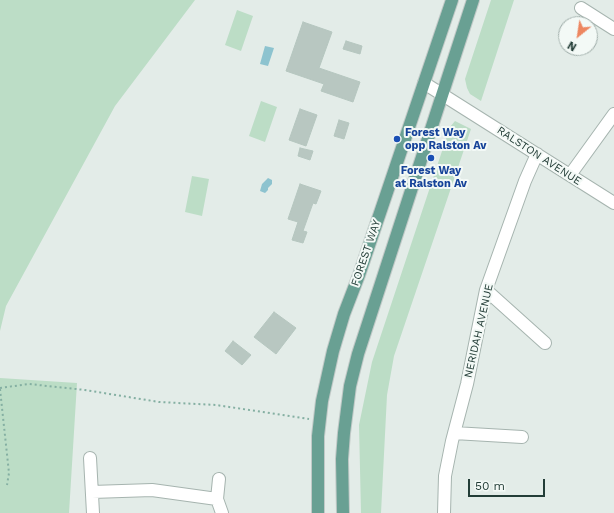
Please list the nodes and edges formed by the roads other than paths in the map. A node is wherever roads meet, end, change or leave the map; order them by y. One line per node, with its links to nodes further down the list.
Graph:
1 (452, 0): 5 (main road, FOREST WAY)
2 (474, 0): 6 (main road)
3 (581, 8): 4 (street)
4 (614, 29)
5 (424, 83): 6 (street, RALSTON AVENUE); 21 (main road, FOREST WAY)
6 (442, 94): 8 (street, RALSTON AVENUE); 22 (main road)
7 (614, 114): 9 (street)
8 (537, 154): 9 (street, RALSTON AVENUE); 11 (street, NERIDAH AVENUE)
9 (570, 175): 10 (street, RALSTON AVENUE)
10 (614, 203)
11 (486, 290): 12 (street); 13 (street, NERIDAH AVENUE)
12 (545, 343)
13 (454, 433): 14 (street); 23 (street, NERIDAH AVENUE)
14 (522, 437)
15 (90, 458): 17 (street)
16 (219, 479): 18 (street)
17 (92, 492): 18 (street); 19 (street)
18 (217, 499): 20 (street)
19 (93, 513)
20 (222, 513)
21 (318, 513)
22 (343, 513)
23 (444, 513)

